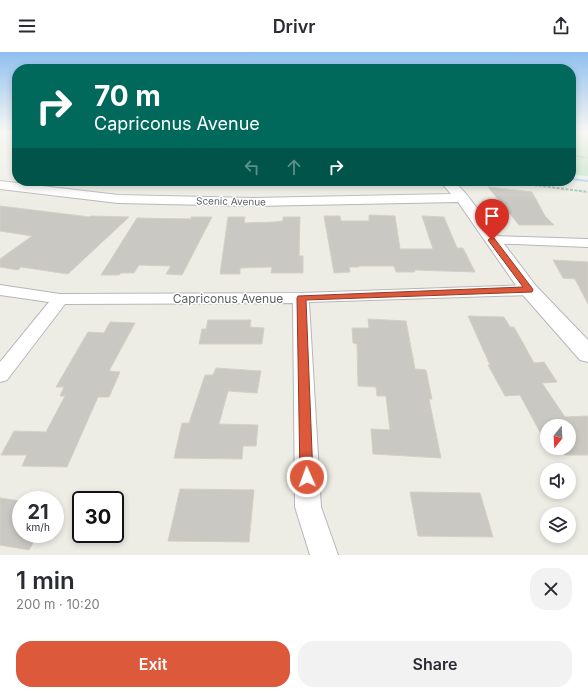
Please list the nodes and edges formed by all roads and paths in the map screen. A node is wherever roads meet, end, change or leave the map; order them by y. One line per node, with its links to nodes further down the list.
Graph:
1 (576, 156): 2 (path)
2 (588, 158)
3 (0, 185): 7 (street, Scenic Avenue)
4 (23, 186): 7 (street)
5 (451, 186): 9 (street)
6 (541, 186): 8 (path)
7 (19, 188): 9 (street, Scenic Avenue)
8 (588, 192)
9 (462, 198): 10 (street)
10 (492, 240): 11 (street); 13 (street)
11 (588, 244)
12 (0, 290): 15 (street, Capriconus Avenue)
13 (529, 290): 14 (street, Capriconus Avenue); 16 (street)
14 (301, 298): 15 (street, Capriconus Avenue); 18 (street)
15 (60, 299): 17 (street)
16 (588, 354)
17 (0, 375)
18 (324, 555)

